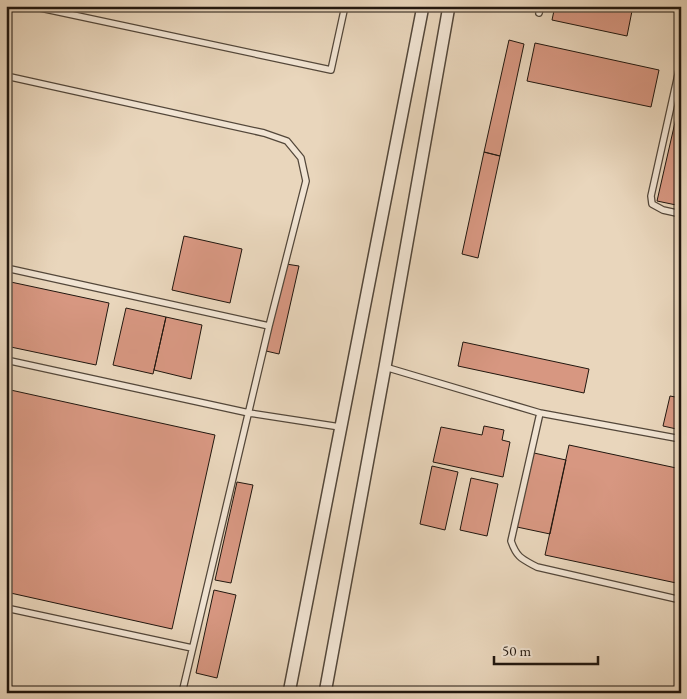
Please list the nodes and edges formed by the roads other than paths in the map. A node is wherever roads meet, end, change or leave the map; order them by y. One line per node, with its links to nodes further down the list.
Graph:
1 (31, 6): 2 (lane)
2 (345, 6)
3 (423, 6): 14 (street)
4 (449, 6): 11 (street)
5 (681, 61): 7 (lane)
6 (6, 76): 9 (lane)
7 (681, 214)
8 (6, 268): 9 (lane)
9 (269, 326): 13 (lane)
10 (6, 360): 13 (lane)
11 (385, 367): 12 (lane); 21 (street)
12 (540, 412): 15 (lane); 16 (lane)
13 (249, 413): 14 (lane); 18 (lane)
14 (340, 427): 20 (street)
15 (681, 438)
16 (681, 600)
17 (6, 608): 18 (lane)
18 (192, 648): 19 (lane)
19 (182, 693)
20 (289, 693)
21 (325, 693)

